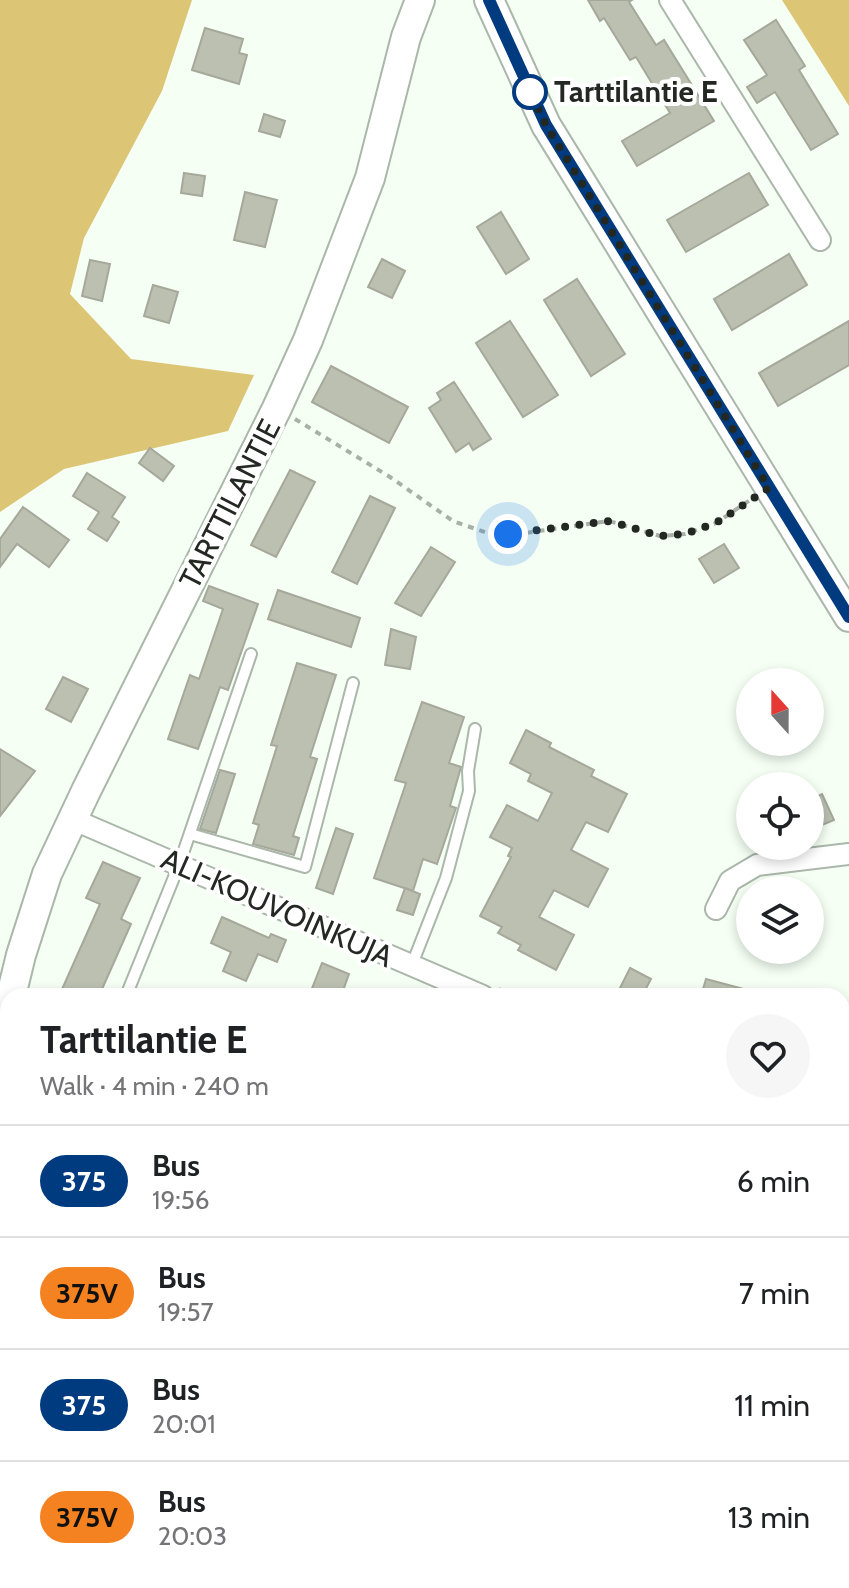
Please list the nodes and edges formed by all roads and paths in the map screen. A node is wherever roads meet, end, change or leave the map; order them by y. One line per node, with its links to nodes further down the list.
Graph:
1 (420, 0): 5 (street, TARTTILANTIE)
2 (489, 0): 6 (street)
3 (670, 0): 4 (street)
4 (820, 240)
5 (277, 408): 6 (path); 11 (street, TARTTILANTIE)
6 (769, 488): 7 (street)
7 (849, 617)
8 (251, 654): 12 (lane)
9 (353, 683): 12 (lane)
10 (475, 729): 16 (lane)
11 (72, 819): 14 (street, ALI-KOUVOINKUJA); 17 (street, TARTTILANTIE)
12 (190, 834): 14 (lane)
13 (849, 854): 15 (street)
14 (179, 865): 16 (street, ALI-KOUVOINKUJA); 18 (lane)
15 (716, 909)
16 (411, 967): 19 (street, ALI-KOUVOINKUJA)
17 (13, 988)
18 (129, 988)
19 (463, 988)

